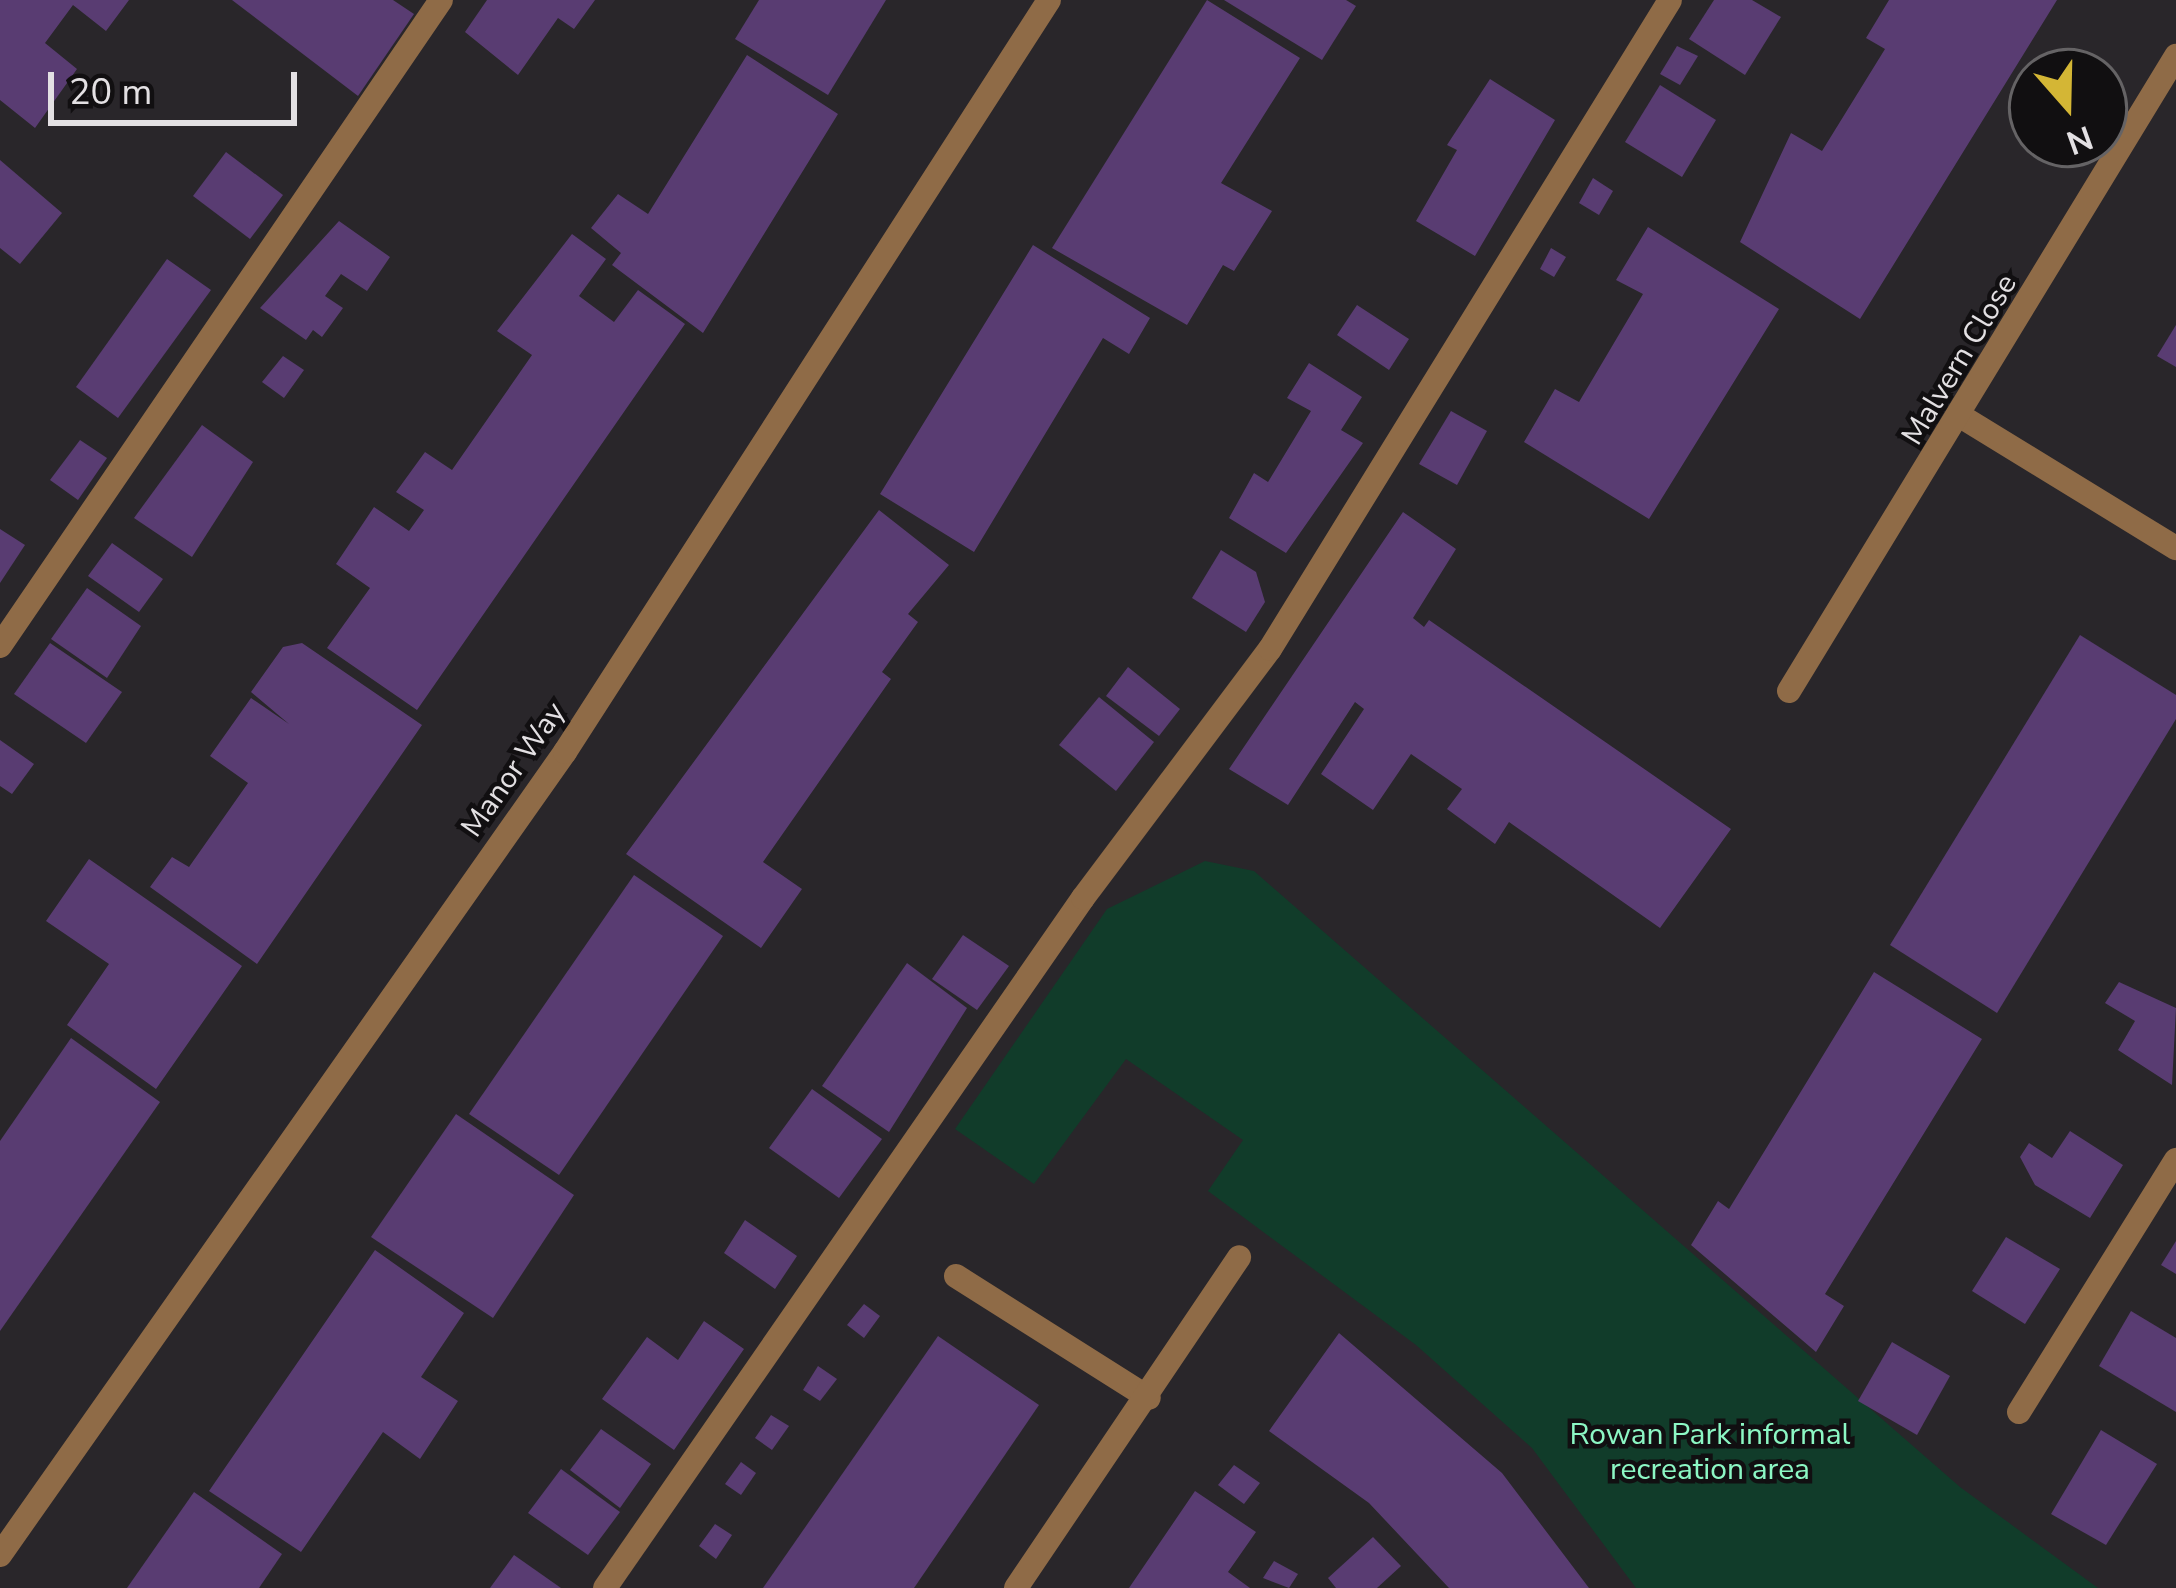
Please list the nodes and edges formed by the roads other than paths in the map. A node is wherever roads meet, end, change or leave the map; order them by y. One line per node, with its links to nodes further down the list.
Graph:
1 (441, 0): 7 (street)
2 (1048, 0): 14 (street, Manor Way)
3 (1670, 0): 15 (street)
4 (2176, 56): 5 (street, Malvern Close)
5 (1962, 417): 6 (street); 8 (street, Malvern Close)
6 (2176, 548)
7 (0, 646)
8 (1789, 691)
9 (2176, 1160): 13 (street)
10 (1240, 1257): 12 (street)
11 (956, 1276): 12 (street)
12 (1149, 1398): 16 (street)
13 (2019, 1412)
14 (0, 1555)
15 (605, 1588)
16 (1016, 1588)

